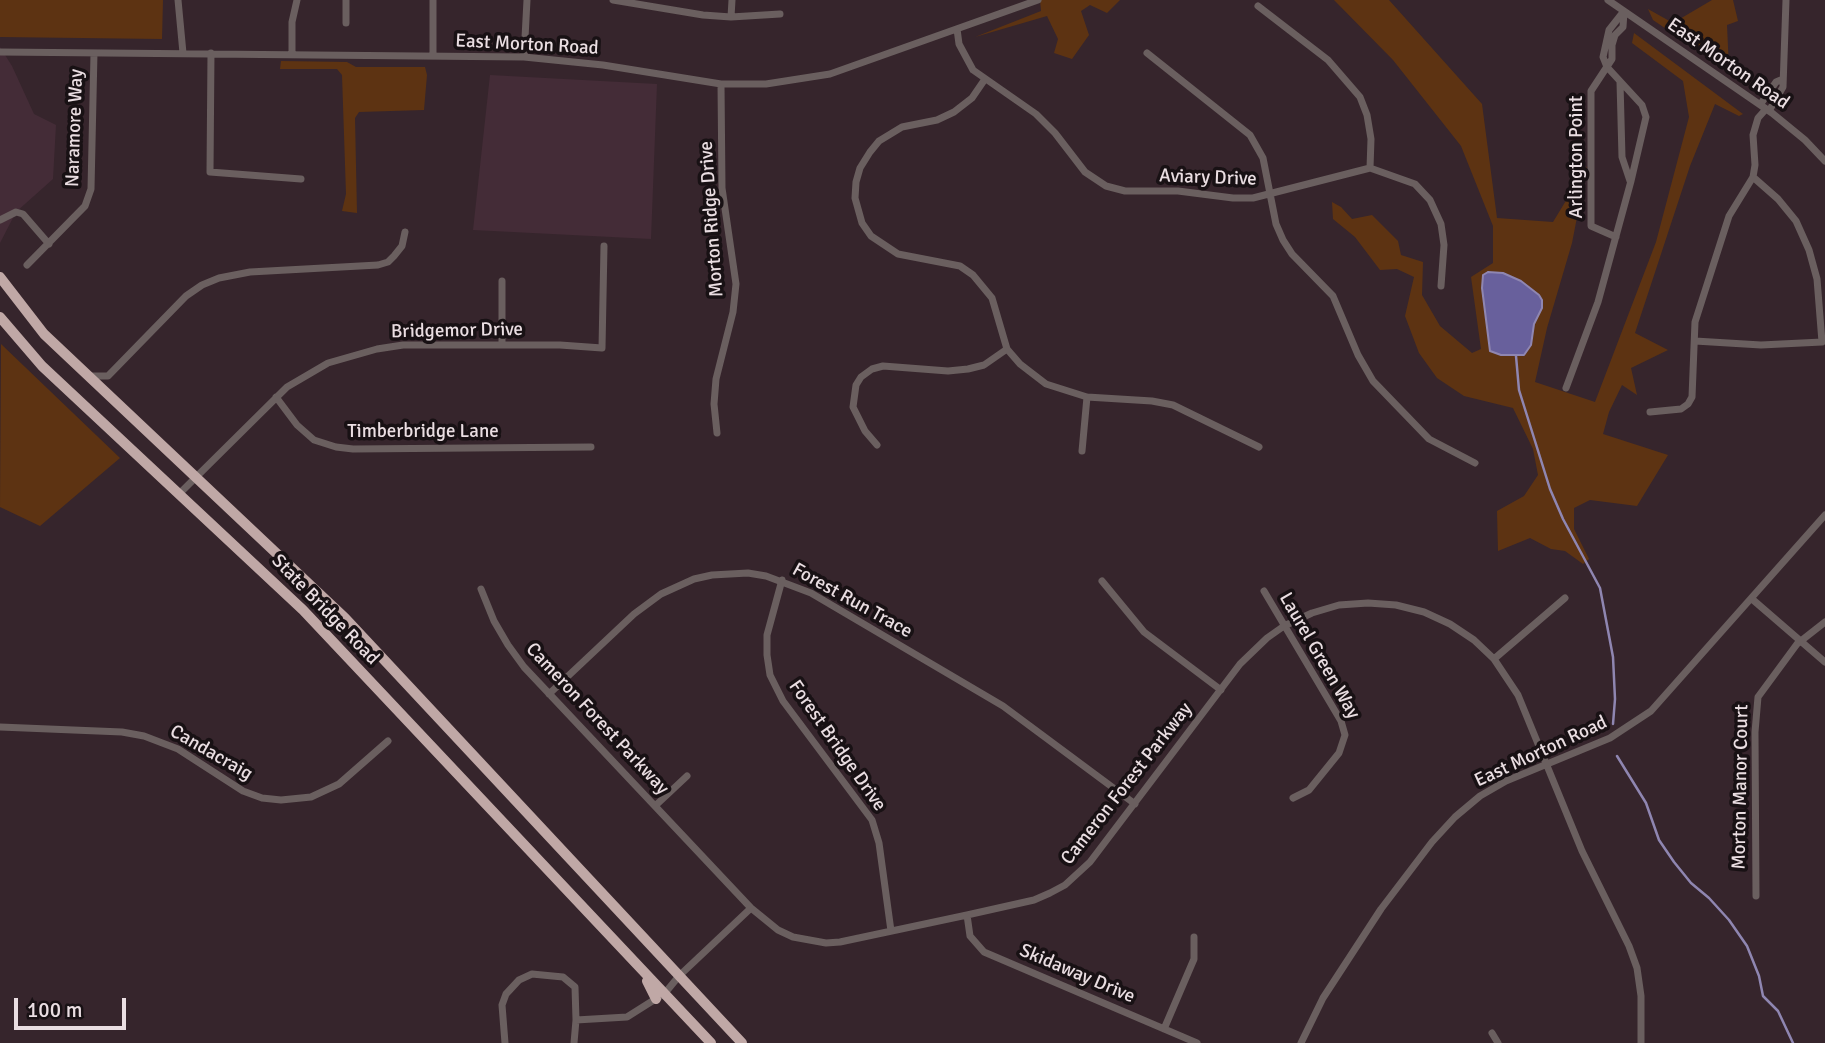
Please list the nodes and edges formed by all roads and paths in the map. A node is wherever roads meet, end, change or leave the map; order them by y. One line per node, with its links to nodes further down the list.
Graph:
1 (178, 0): 20 (street)
2 (297, 0): 23 (street)
3 (346, 0): 16 (street)
4 (433, 0): 24 (street)
5 (527, 0): 25 (street)
6 (613, 0): 11 (street)
7 (732, 0): 15 (street)
8 (1038, 0): 17 (street, East Morton Road)
9 (1608, 0): 13 (street, East Morton Road)
10 (1786, 0): 30 (street)
11 (625, 1): 15 (street)
12 (1258, 6): 32 (street)
13 (1624, 11): 26 (street, Arlington Point); 30 (street, East Morton Road)
14 (780, 15): 15 (street)
15 (731, 17)
16 (346, 23)
17 (957, 29): 27 (street, Aviary Drive); 29 (street, East Morton Road)
18 (0, 52): 19 (street, East Morton Road)
19 (94, 52): 20 (street, East Morton Road); 40 (street, Naramore Way)
20 (183, 53): 21 (street, East Morton Road)
21 (211, 53): 23 (street, East Morton Road); 34 (street)
22 (1147, 53): 36 (street)
23 (292, 54): 24 (street, East Morton Road)
24 (433, 55): 25 (street, East Morton Road)
25 (524, 57): 29 (street, East Morton Road)
26 (1607, 67): 28 (street); 39 (street, Arlington Point)
27 (985, 79): 36 (street, Aviary Drive); 49 (street)
28 (1620, 82): 35 (street); 35 (street)
29 (721, 84): 56 (street, Morton Ridge Drive)
30 (1765, 108): 31 (street, East Morton Road); 33 (street)
31 (1825, 161)
32 (1370, 168): 36 (street, Aviary Drive); 45 (street)
33 (1753, 177): 47 (street); 47 (street)
34 (301, 179)
35 (1631, 181): 39 (street)
36 (1271, 195): 62 (street)
37 (0, 220): 40 (street)
38 (405, 232): 51 (street)
39 (1616, 237): 52 (street)
40 (49, 244): 42 (street, Naramore Way)
41 (604, 246): 48 (street, Bridgemor Drive)
42 (27, 265)
43 (0, 277): 50 (highway, State Bridge Road)
44 (502, 281): 48 (street)
45 (1441, 286)
46 (0, 317): 64 (highway, State Bridge Road)
47 (1695, 341): 55 (street)
48 (502, 345): 53 (street, Bridgemor Drive)
49 (1007, 349): 54 (street); 58 (street)
50 (88, 376): 51 (street); 57 (highway, State Bridge Road)
51 (109, 381): 57 (highway, State Bridge Road)
52 (1566, 388)
53 (276, 397): 59 (street, Timberbridge Lane); 63 (street, Bridgemor Drive)
54 (1087, 397): 60 (street); 61 (street)
55 (1650, 412)
56 (718, 433)
57 (162, 444): 63 (highway, State Bridge Road)
58 (877, 445)
59 (591, 447)
60 (1259, 447)
61 (1082, 451)
62 (1475, 463)
63 (196, 477): 64 (street, Bridgemor Drive); 93 (highway, State Bridge Road)
64 (179, 494): 94 (highway, State Bridge Road)
65 (1825, 514): 72 (street, East Morton Road)
66 (782, 580): 73 (street, Forest Run Trace); 86 (street, Forest Run Trace); 91 (street, Forest Bridge Drive)
67 (1102, 581): 79 (street)
68 (481, 589): 80 (street, Cameron Forest Parkway)
69 (1264, 591): 75 (street, Laurel Green Way)
70 (639, 597): 73 (street)
71 (1565, 598): 77 (street)
72 (1752, 599): 76 (street); 83 (street, East Morton Road)
73 (645, 604): 80 (street, Forest Run Trace)
74 (1825, 622): 76 (street, Morton Manor Court)
75 (1284, 626): 77 (street, Cameron Forest Parkway); 79 (street, Cameron Forest Parkway); 85 (street, Laurel Green Way)
76 (1801, 641): 78 (street); 88 (street, Morton Manor Court)
77 (1494, 659): 83 (street, Cameron Forest Parkway)
78 (1825, 662)
79 (1221, 690): 86 (street, Cameron Forest Parkway)
80 (549, 694): 87 (street, Cameron Forest Parkway)
81 (0, 727): 82 (street, Candacraig)
82 (388, 741)
83 (1546, 765): 103 (street, East Morton Road); 105 (street, Cameron Forest Parkway)
84 (687, 776): 87 (street)
85 (1293, 798)
86 (1135, 804): 90 (street, Cameron Forest Parkway)
87 (654, 806): 89 (street, Cameron Forest Parkway)
88 (1756, 896)
89 (751, 908): 91 (street, Cameron Forest Parkway); 93 (street)
90 (967, 915): 91 (street, Cameron Forest Parkway); 96 (street, Skidaway Drive)
91 (891, 931)
92 (1194, 937): 96 (street)
93 (679, 976): 94 (street); 101 (highway, State Bridge Road)
94 (660, 996): 95 (street); 100 (highway, State Bridge Road)
95 (576, 1020): 98 (street); 99 (street)
96 (1164, 1029): 102 (street, Skidaway Drive)
97 (1492, 1033): 104 (street)
98 (505, 1043)
99 (574, 1043)
100 (711, 1043)
101 (742, 1043)
102 (1197, 1043)
103 (1301, 1043)
104 (1498, 1043)
105 (1642, 1043)

